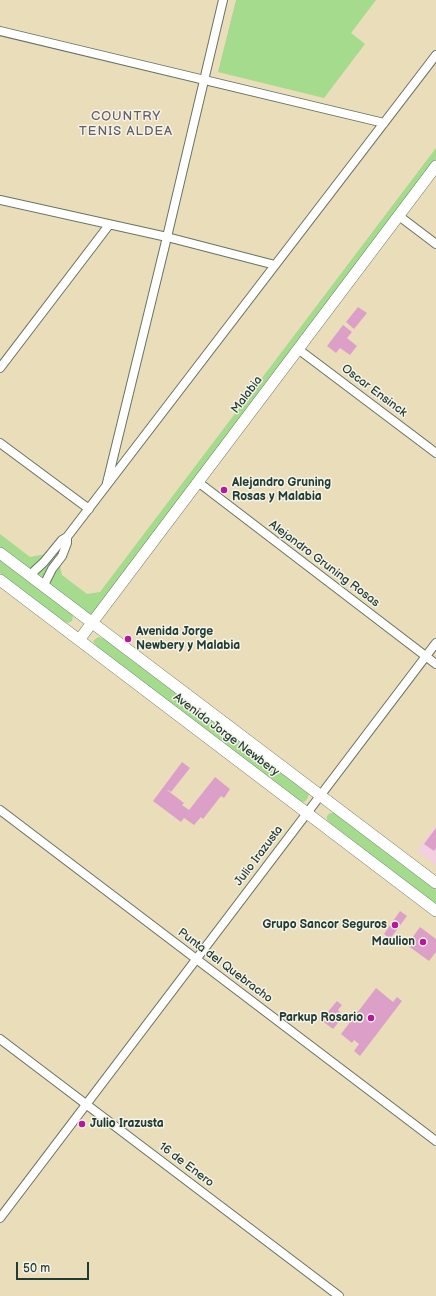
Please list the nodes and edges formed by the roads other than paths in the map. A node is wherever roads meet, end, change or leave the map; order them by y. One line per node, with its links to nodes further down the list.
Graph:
1 (220, 1): 4 (street)
2 (0, 31): 4 (street)
3 (436, 56): 5 (street)
4 (204, 79): 5 (street); 10 (street)
5 (384, 123): 12 (street)
6 (436, 166): 8 (main road, Malabia)
7 (0, 200): 9 (street)
8 (399, 216): 11 (street); 13 (main road, Malabia)
9 (109, 226): 10 (street); 14 (street)
10 (167, 238): 12 (street); 18 (street)
11 (436, 244)
12 (275, 265): 18 (street)
13 (298, 349): 16 (street, Oscar Ensinck); 17 (main road, Malabia)
14 (0, 368)
15 (0, 443): 19 (street)
16 (436, 453)
17 (198, 482): 25 (main road, Malabia); 28 (street, Alejandro Gruning Rosas)
18 (106, 487): 19 (street)
19 (89, 509): 20 (street)
20 (67, 538): 22 (street); 24 (street)
21 (0, 552): 22 (main road, Avenida Jorge Newbery)
22 (30, 575): 24 (main road, Avenida Jorge Newbery)
23 (0, 580): 26 (main road, Avenida Jorge Newbery)
24 (44, 586): 25 (main road, Avenida Jorge Newbery)
25 (92, 622): 26 (main road, Malabia); 30 (main road, Avenida Jorge Newbery)
26 (79, 640): 32 (main road, Avenida Jorge Newbery)
27 (436, 643): 28 (street, Julio Irazusta)
28 (426, 656): 29 (street, Alejandro Gruning Rosas); 30 (street, Julio Irazusta)
29 (436, 664)
30 (321, 795): 32 (street, Julio Irazusta); 33 (main road, Avenida Jorge Newbery)
31 (0, 810): 35 (street, Punta del Quebracho)
32 (307, 813): 34 (main road, Avenida Jorge Newbery); 35 (street, Julio Irazusta)
33 (436, 883)
34 (436, 911)
35 (196, 959): 37 (street, Julio Irazusta); 38 (street, Punta del Quebracho)
36 (0, 1039): 37 (street, 16 de Enero)
37 (86, 1104): 39 (street, Julio Irazusta); 40 (street, 16 de Enero)
38 (436, 1141)
39 (0, 1218)
40 (339, 1296)

